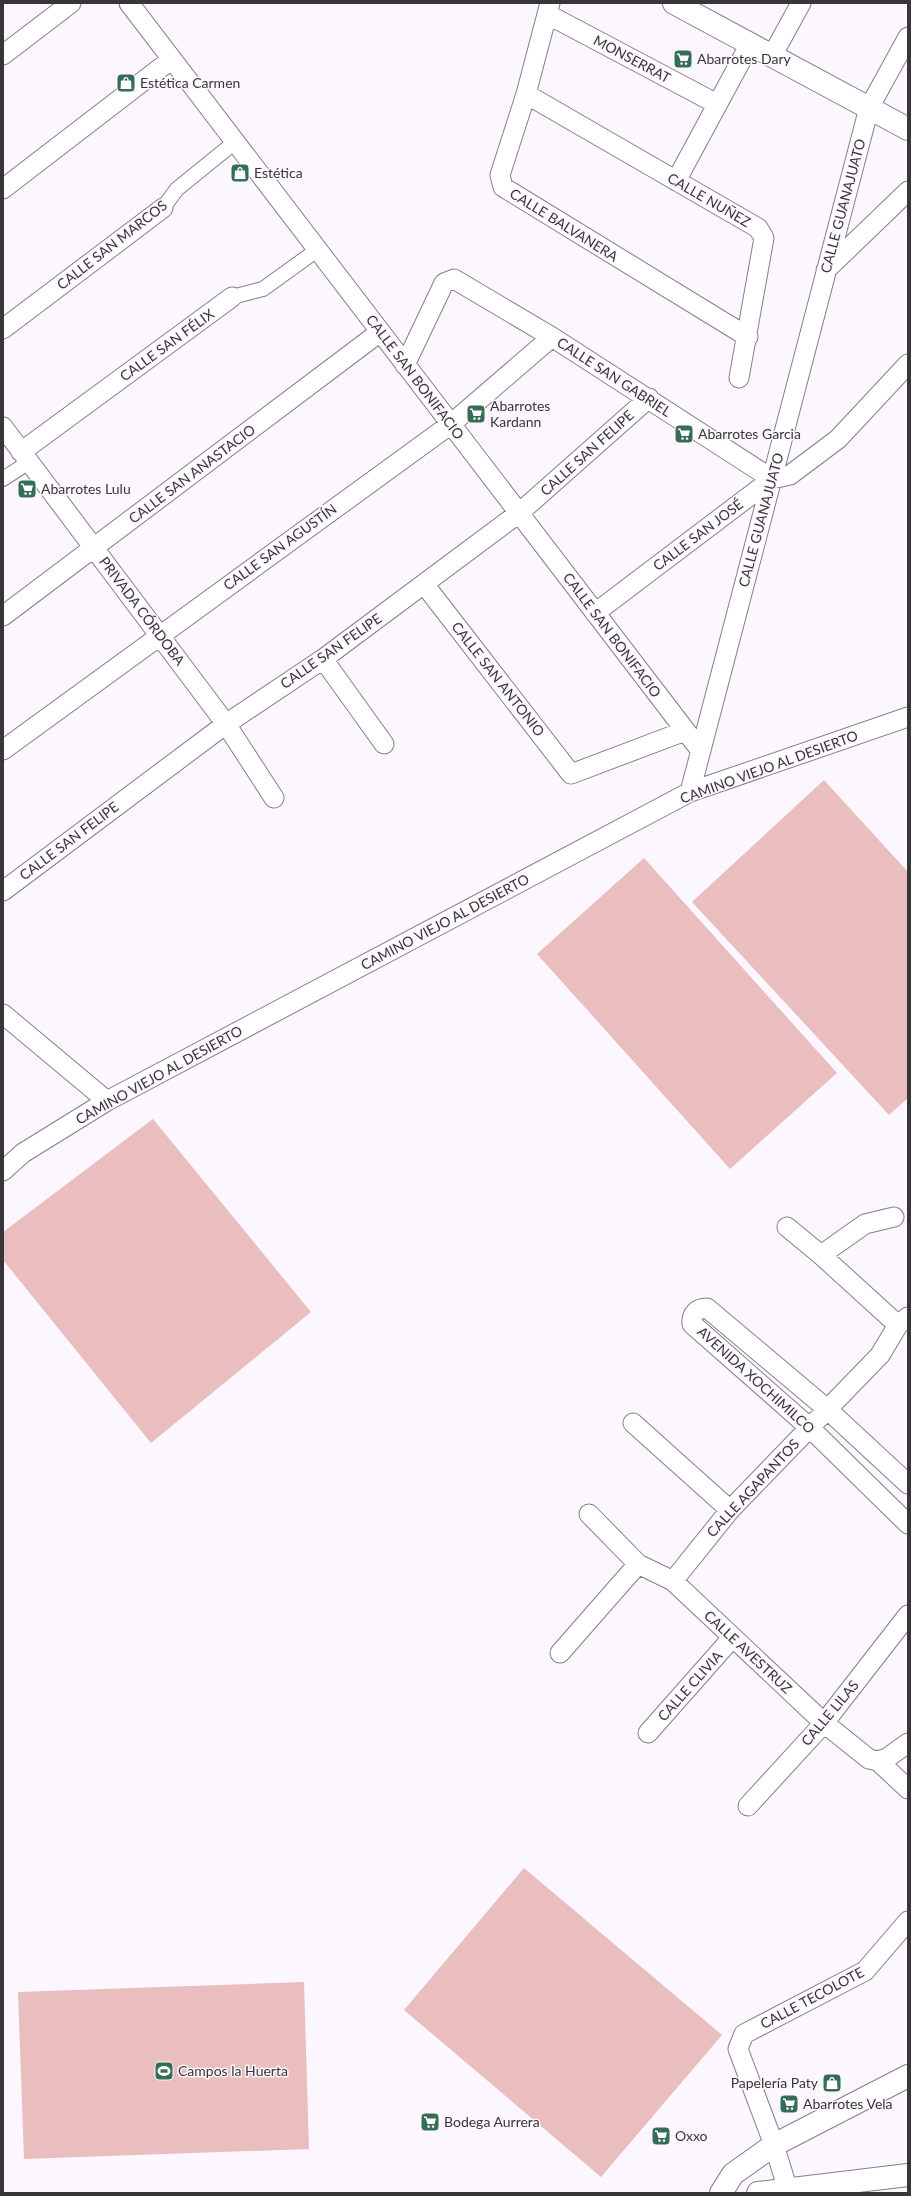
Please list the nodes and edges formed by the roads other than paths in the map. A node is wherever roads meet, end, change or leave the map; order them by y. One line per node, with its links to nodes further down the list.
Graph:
1 (71, 3): 8 (street)
2 (129, 3): 10 (street, CALLE SAN BONIFACIO)
3 (674, 3): 7 (street)
4 (800, 3): 9 (street)
5 (549, 8): 11 (street, CALLE BALVANERA); 12 (street, MONSERRAT)
6 (908, 37): 13 (street, CALLE GUANAJUATO)
7 (750, 44): 9 (street); 12 (street)
8 (3, 55)
9 (772, 56): 13 (street)
10 (172, 60): 15 (street, CALLE SAN BONIFACIO); 17 (street)
11 (526, 94): 16 (street, CALLE NUÑEZ); 26 (street, CALLE BALVANERA)
12 (717, 104): 16 (street)
13 (869, 108): 14 (street); 21 (street, CALLE GUANAJUATO)
14 (908, 129)
15 (235, 142): 19 (street, CALLE SAN MARCOS); 20 (street, CALLE SAN BONIFACIO)
16 (676, 181): 26 (street, CALLE NUÑEZ)
17 (3, 189)
18 (908, 191): 21 (street)
19 (163, 208): 23 (street, CALLE SAN MARCOS)
20 (318, 250): 22 (street, CALLE SAN FÉLIX); 24 (street, CALLE SAN BONIFACIO)
21 (826, 270): 35 (street, CALLE GUANAJUATO)
22 (232, 297): 33 (street, CALLE SAN FÉLIX)
23 (3, 329)
24 (380, 332): 28 (street, CALLE SAN BONIFACIO); 37 (street, CALLE SAN ANASTACIO)
25 (552, 337): 28 (street, CALLE SAN GABRIEL); 30 (street, CALLE SAN GABRIEL); 31 (street, CALLE SAN AGUSTÍN)
26 (748, 337): 29 (street, CALLE NUÑEZ)
27 (908, 364): 35 (street, CALLE SAN JOSÉ)
28 (405, 365): 31 (street, CALLE SAN BONIFACIO)
29 (739, 378)
30 (649, 398): 35 (street, CALLE SAN GABRIEL); 36 (street, CALLE SAN FELIPE)
31 (450, 424): 36 (street, CALLE SAN BONIFACIO); 41 (street, CALLE SAN AGUSTÍN)
32 (3, 427): 33 (street, PRIVADA CÓRDOBA)
33 (25, 457): 34 (street, CALLE SAN FÉLIX); 37 (street, PRIVADA CÓRDOBA)
34 (3, 479)
35 (772, 479): 39 (street, CALLE SAN JOSÉ); 48 (street, CALLE GUANAJUATO)
36 (519, 513): 38 (street, CALLE SAN FELIPE); 39 (street, CALLE SAN BONIFACIO)
37 (94, 547): 40 (street, CALLE SAN ANASTACIO); 41 (street, PRIVADA CÓRDOBA)
38 (424, 584): 42 (street, CALLE SAN FELIPE); 45 (street, CALLE SAN ANTONIO)
39 (595, 613): 45 (street, CALLE SAN BONIFACIO)
40 (3, 616)
41 (160, 634): 44 (street, PRIVADA CÓRDOBA); 47 (street, CALLE SAN AGUSTÍN)
42 (323, 659): 44 (street, CALLE SAN FELIPE); 46 (street)
43 (908, 717): 49 (street, CAMINO VIEJO AL DESIERTO)
44 (226, 724): 50 (street, PRIVADA CÓRDOBA); 51 (street, CALLE SAN FELIPE)
45 (685, 730): 48 (street, CALLE SAN BONIFACIO)
46 (384, 744)
47 (3, 750)
48 (701, 752): 49 (street, CALLE GUANAJUATO)
49 (690, 792): 53 (street, CAMINO VIEJO AL DESIERTO)
50 (274, 798)
51 (3, 891)
52 (3, 1014): 53 (street)
53 (107, 1101): 54 (street, CAMINO VIEJO AL DESIERTO)
54 (3, 1171)
55 (894, 1217): 57 (street)
56 (786, 1227): 57 (street)
57 (821, 1255): 58 (street)
58 (903, 1321): 59 (street, CALLE AGAPANTOS)
59 (827, 1409): 61 (street, CALLE AGAPANTOS); 61 (street, AVENIDA XOCHIMILCO); 62 (street, AVENIDA XOCHIMILCO)
60 (633, 1423): 63 (street)
61 (810, 1428): 63 (street, CALLE AGAPANTOS); 65 (street, AVENIDA XOCHIMILCO)
62 (908, 1484)
63 (730, 1510): 67 (street, CALLE AGAPANTOS)
64 (589, 1514): 66 (street, CALLE AVESTRUZ)
65 (908, 1524)
66 (638, 1564): 67 (street, CALLE AVESTRUZ); 70 (street)
67 (673, 1581): 69 (street, CALLE AVESTRUZ)
68 (908, 1615): 71 (street, CALLE LILAS)
69 (732, 1638): 71 (street, CALLE AVESTRUZ); 72 (street, CALLE CLIVIA)
70 (560, 1653)
71 (824, 1723): 74 (street, CALLE AVESTRUZ); 76 (street, CALLE LILAS)
72 (648, 1733)
73 (908, 1743): 74 (street)
74 (878, 1762): 75 (street, CALLE AVESTRUZ)
75 (908, 1789)
76 (748, 1806)
77 (908, 1921): 79 (street, CALLE TECOLOTE)
78 (908, 2076): 79 (street)
79 (774, 2145): 82 (street); 83 (street)
80 (908, 2175): 81 (street)
81 (874, 2181): 82 (street); 85 (street)
82 (788, 2190): 84 (street)
83 (721, 2193)
84 (758, 2193)
85 (855, 2193)

